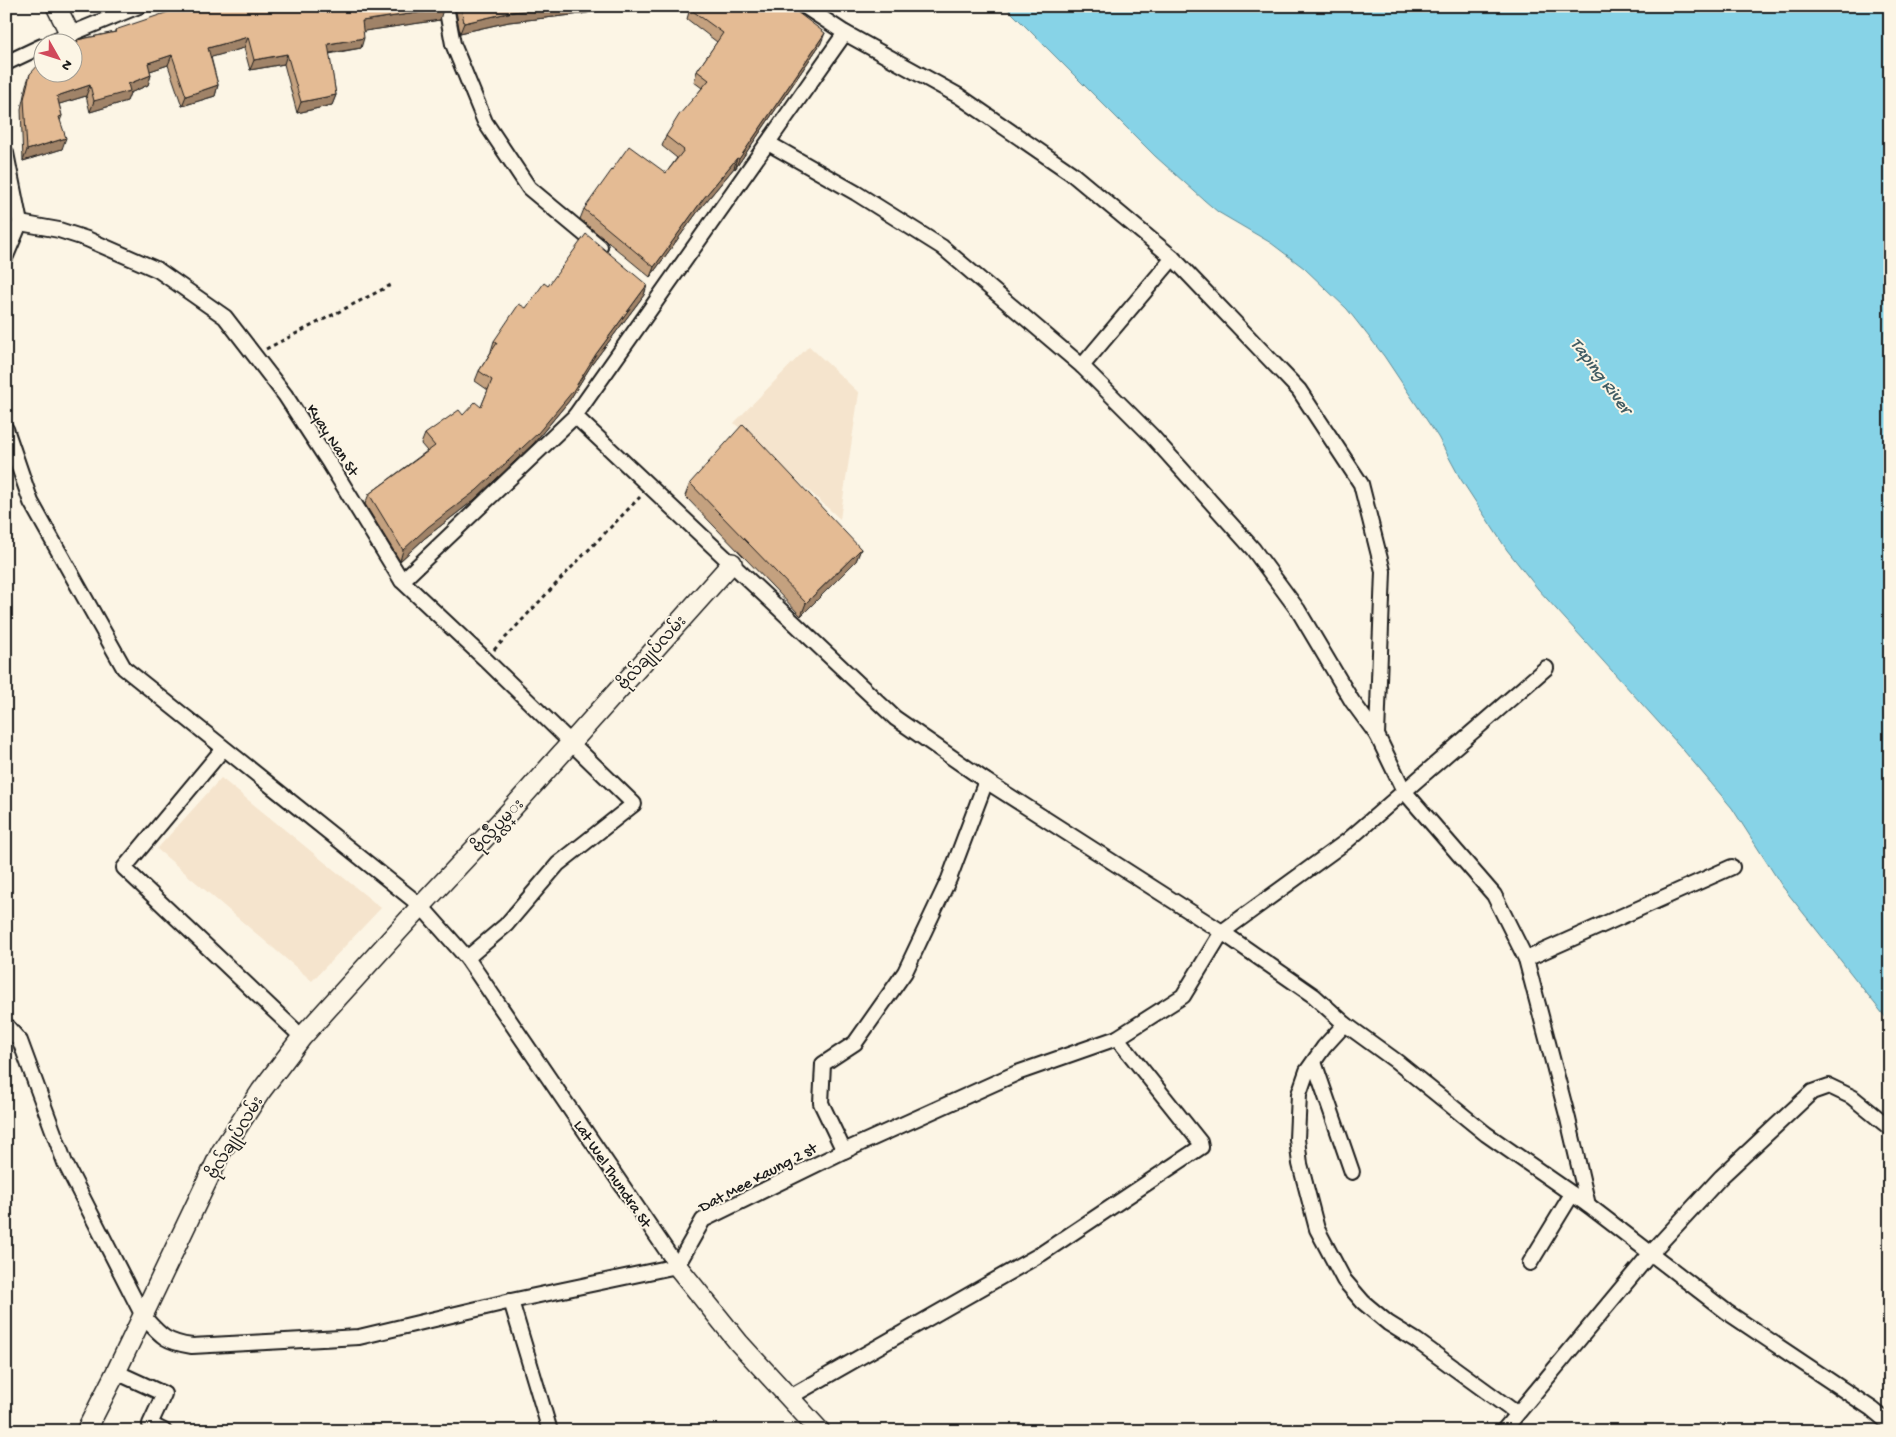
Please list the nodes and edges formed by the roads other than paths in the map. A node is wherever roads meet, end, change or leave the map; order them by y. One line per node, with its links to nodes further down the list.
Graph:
1 (56, 6): 5 (street)
2 (139, 6): 6 (street)
3 (446, 6): 14 (street)
4 (804, 6): 7 (street)
5 (69, 32)
6 (75, 32)
7 (845, 33): 10 (street); 15 (street)
8 (32, 51): 9 (street)
9 (6, 63)
10 (768, 143): 16 (street); 17 (street)
11 (6, 153): 12 (street)
12 (20, 223): 13 (street); 20 (street, Kyay Nan St)
13 (6, 256)
14 (613, 258)
15 (1173, 258): 16 (street); 22 (street)
16 (1082, 366): 22 (street)
17 (575, 416): 19 (street); 20 (street)
18 (6, 429): 24 (street, Lat Wel Thundra St)
19 (732, 563): 23 (street, ဗိုလ်ချုပ်လမ်း); 25 (street)
20 (402, 581): 23 (street, Kyay Nan St)
21 (1546, 668): 26 (street)
22 (1377, 735): 26 (street)
23 (571, 742): 28 (street, ဗိုလ္ခ်ဳပ္လမ္း); 30 (street, Kyay Nan St)
24 (223, 749): 28 (street, Lat Wel Thundra St); 34 (street)
25 (986, 781): 29 (street); 38 (street)
26 (1404, 791): 29 (street); 31 (street)
27 (1732, 867): 31 (street)
28 (421, 906): 30 (street, Lat Wel Thundra St); 34 (street, ဗိုလ်ချုပ်လမ်း)
29 (1222, 932): 32 (street); 35 (street, Dat Mee Kaung 2 st)
30 (466, 958): 44 (street, Lat Wel Thundra St)
31 (1526, 959): 41 (street)
32 (1345, 1024): 36 (street); 40 (street)
33 (6, 1025): 46 (street)
34 (302, 1037): 46 (street, ဗိုလ်ချုပ်လမ်း)
35 (1116, 1038): 38 (street, Dat Mee Kaung 2 st); 48 (street)
36 (1314, 1062): 39 (street); 49 (street)
37 (1890, 1128): 42 (street)
38 (844, 1151): 44 (street, Dat Mee Kaung 2 st)
39 (1352, 1172)
40 (1572, 1194): 41 (street); 43 (street)
41 (1588, 1205): 42 (street)
42 (1650, 1254): 49 (street); 50 (street)
43 (1530, 1263)
44 (677, 1266): 45 (street); 48 (street, Lat Wel Thundra St)
45 (511, 1301): 46 (street); 53 (street)
46 (143, 1316): 47 (street, ဗိုလ်ချုပ်လမ်း)
47 (116, 1372): 51 (street, ဗိုလ်ချုပ်လမ်း); 52 (street)
48 (790, 1397): 54 (street, Lat Wel Thundra St)
49 (1516, 1413): 55 (street)
50 (1890, 1424)
51 (86, 1431)
52 (164, 1431)
53 (550, 1431)
54 (820, 1431)
55 (1503, 1431)

